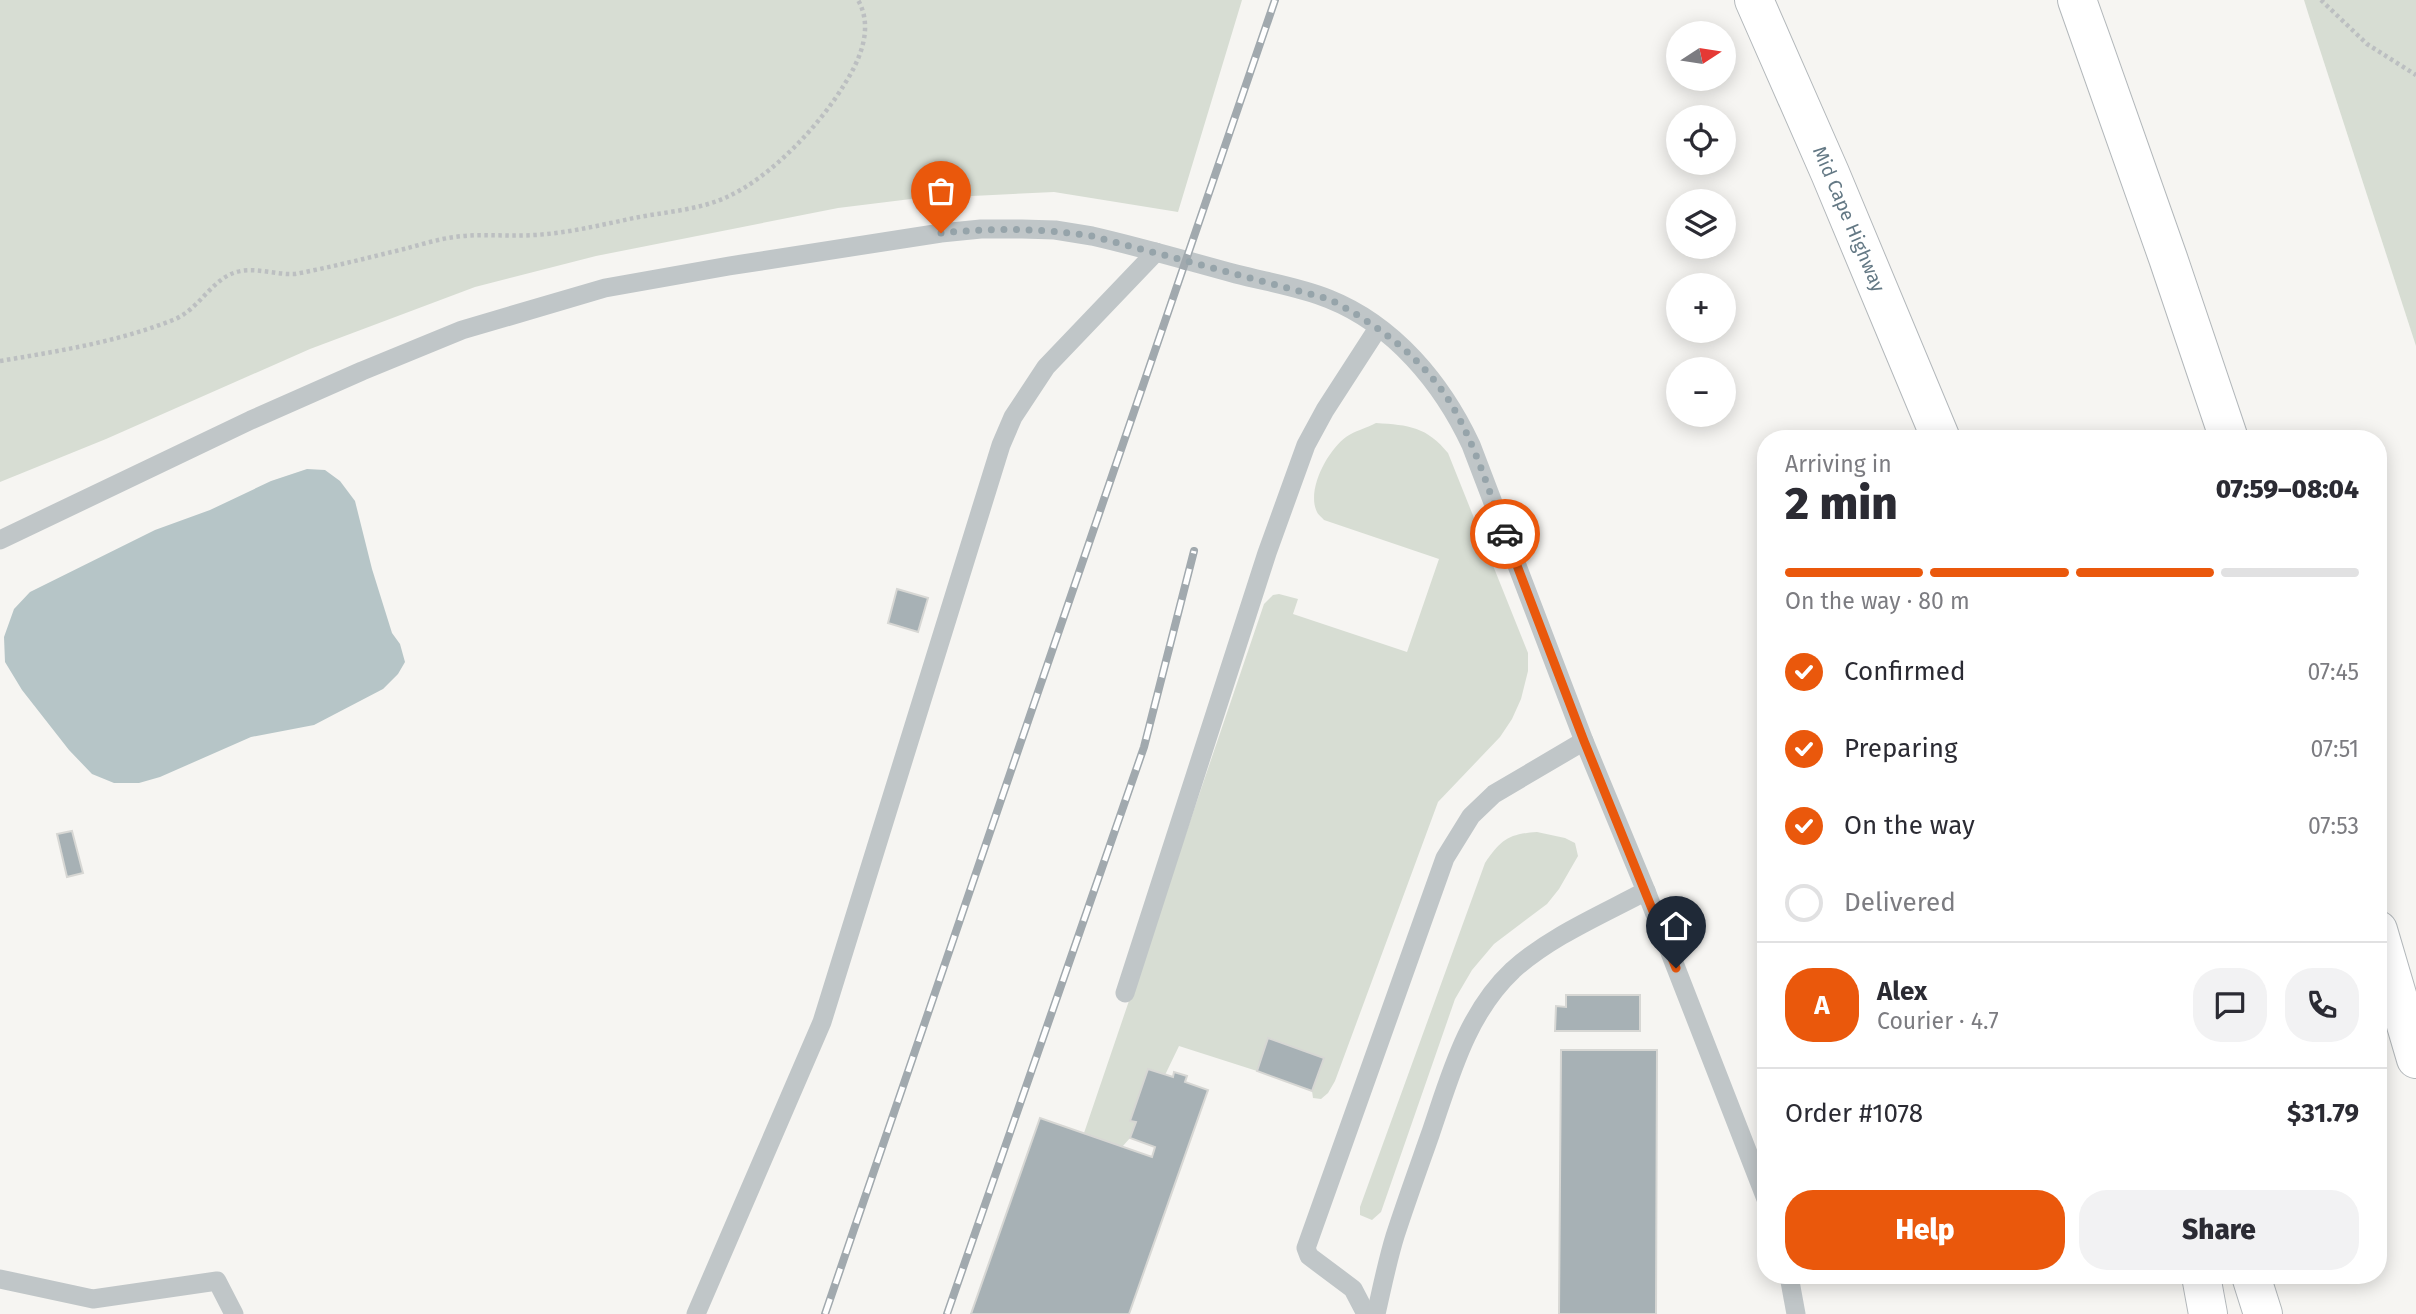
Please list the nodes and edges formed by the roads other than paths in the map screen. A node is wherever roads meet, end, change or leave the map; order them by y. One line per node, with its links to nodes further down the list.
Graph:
1 (1754, 0): 5 (highway, Mid Cape Highway)
2 (2077, 0): 6 (highway)
3 (1156, 252): 4 (lane); 7 (lane); 19 (lane)
4 (1378, 328): 8 (lane); 11 (lane)
5 (1937, 430)
6 (2226, 430)
7 (0, 540)
8 (1584, 741): 9 (lane); 20 (lane)
9 (1646, 891): 13 (lane); 21 (lane)
10 (2387, 961): 12 (highway)
11 (1125, 993)
12 (2416, 1059)
13 (1757, 1176)
14 (0, 1279): 18 (lane)
15 (1790, 1284): 22 (lane)
16 (2202, 1284): 23 (highway)
17 (2254, 1284): 24 (highway)
18 (234, 1314)
19 (696, 1314)
20 (1366, 1314)
21 (1376, 1314)
22 (1796, 1314)
23 (2208, 1314)
24 (2263, 1314)

